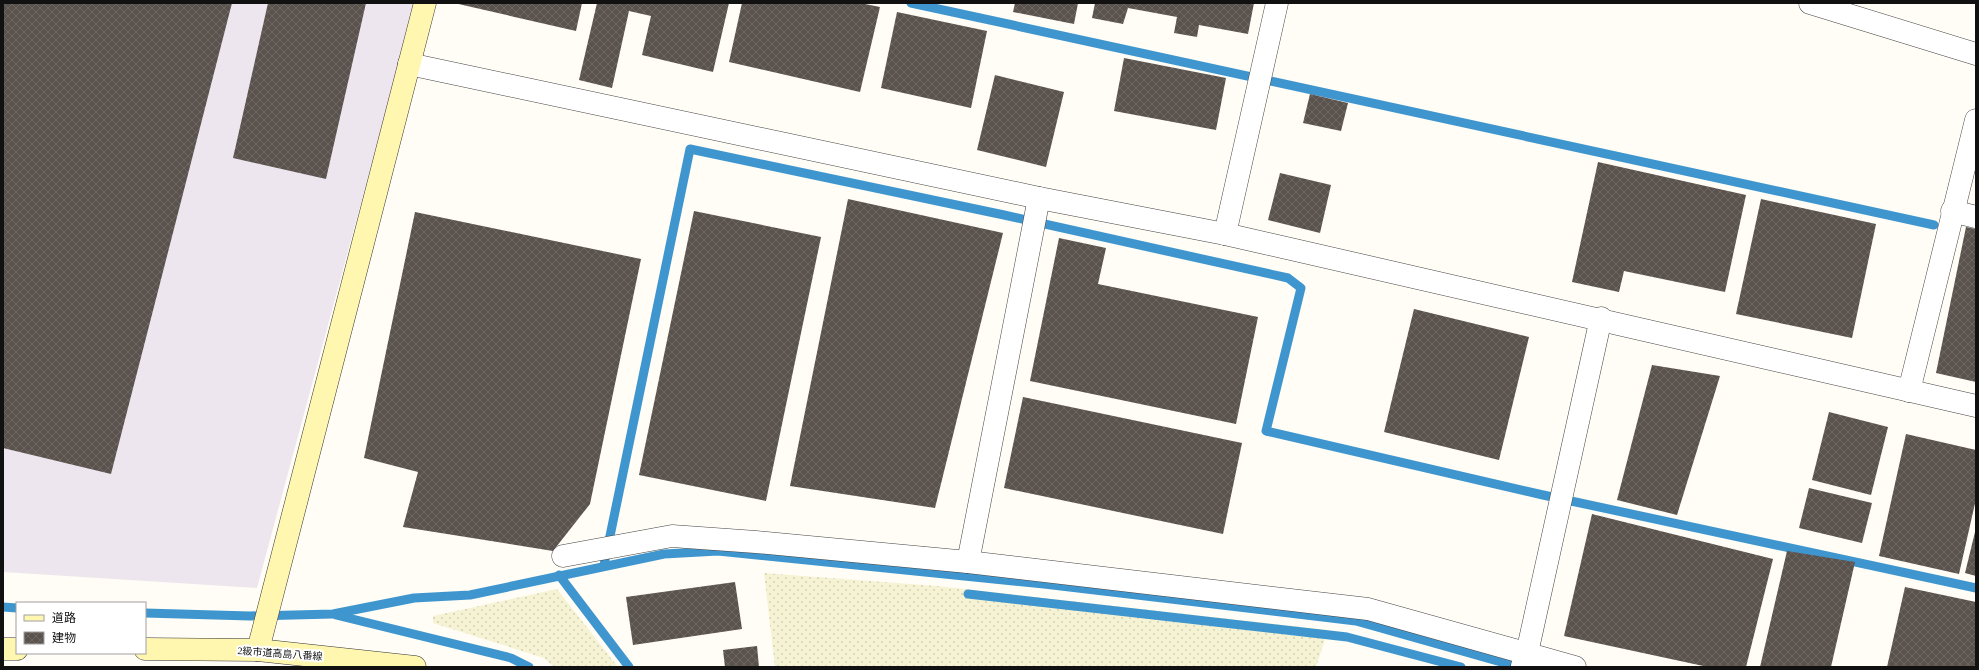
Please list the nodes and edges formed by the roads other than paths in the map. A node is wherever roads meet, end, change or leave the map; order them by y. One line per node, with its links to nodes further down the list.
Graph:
1 (425, 3): 6 (street)
2 (1277, 3): 11 (street)
3 (1810, 3): 4 (street)
4 (1850, 9): 5 (street)
5 (1976, 54)
6 (409, 64): 8 (street); 20 (street)
7 (1976, 120): 9 (street)
8 (1038, 198): 11 (street); 16 (street)
9 (1952, 211): 10 (street); 13 (street)
10 (1976, 217)
11 (1225, 234): 12 (street)
12 (1601, 318): 13 (street); 21 (street)
13 (1909, 391): 14 (street)
14 (1976, 406)
15 (563, 556): 16 (street)
16 (968, 562): 21 (street)
17 (3, 649): 18 (street)
18 (16, 649)
19 (146, 649): 20 (street, 2級市道高島八番線)
20 (258, 650): 22 (street, 2級市道高島八番線)
21 (1524, 660): 23 (street)
22 (415, 667)
23 (1575, 667)

